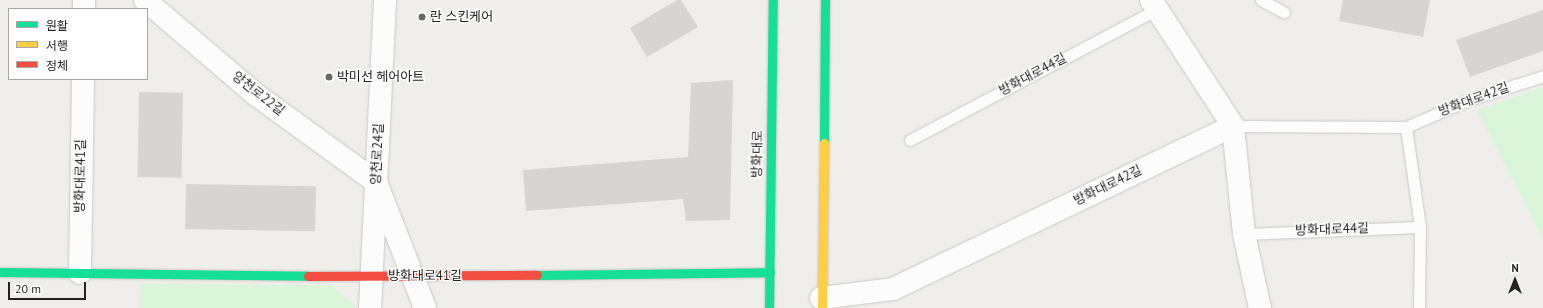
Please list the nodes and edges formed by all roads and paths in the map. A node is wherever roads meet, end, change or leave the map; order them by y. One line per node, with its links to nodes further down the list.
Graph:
1 (145, 0): 13 (street, 양천로22길)
2 (385, 0): 13 (street, 양천로24길)
3 (773, 0): 17 (street, 방화대로)
4 (825, 0): 21 (street)
5 (1261, 0): 7 (lane)
6 (1153, 5): 10 (street, 방화대로44길); 12 (lane, 방화대로44길)
7 (1284, 12)
8 (1543, 76): 11 (lane, 방화대로42길)
9 (83, 80): 18 (street, 방화대로41길)
10 (1233, 126): 11 (lane, 방화대로42길); 15 (street, 방화대로44길); 21 (street, 방화대로42길)
11 (1406, 127): 14 (lane)
12 (910, 140)
13 (376, 182): 19 (street, 양천로24길); 20 (street)
14 (1420, 227): 15 (lane, 방화대로44길); 26 (lane)
15 (1244, 234): 25 (street, 방화대로44길)
16 (0, 272): 18 (street, 방화대로41길)
17 (770, 272): 20 (street, 방화대로41길); 24 (street, 방화대로)
18 (80, 273): 19 (street, 방화대로41길)
19 (372, 276): 20 (street, 방화대로41길); 22 (street, 양천로24길)
20 (413, 276): 23 (street)
21 (822, 303)
22 (370, 308)
23 (425, 308)
24 (769, 308)
25 (1260, 308)
26 (1419, 308)

